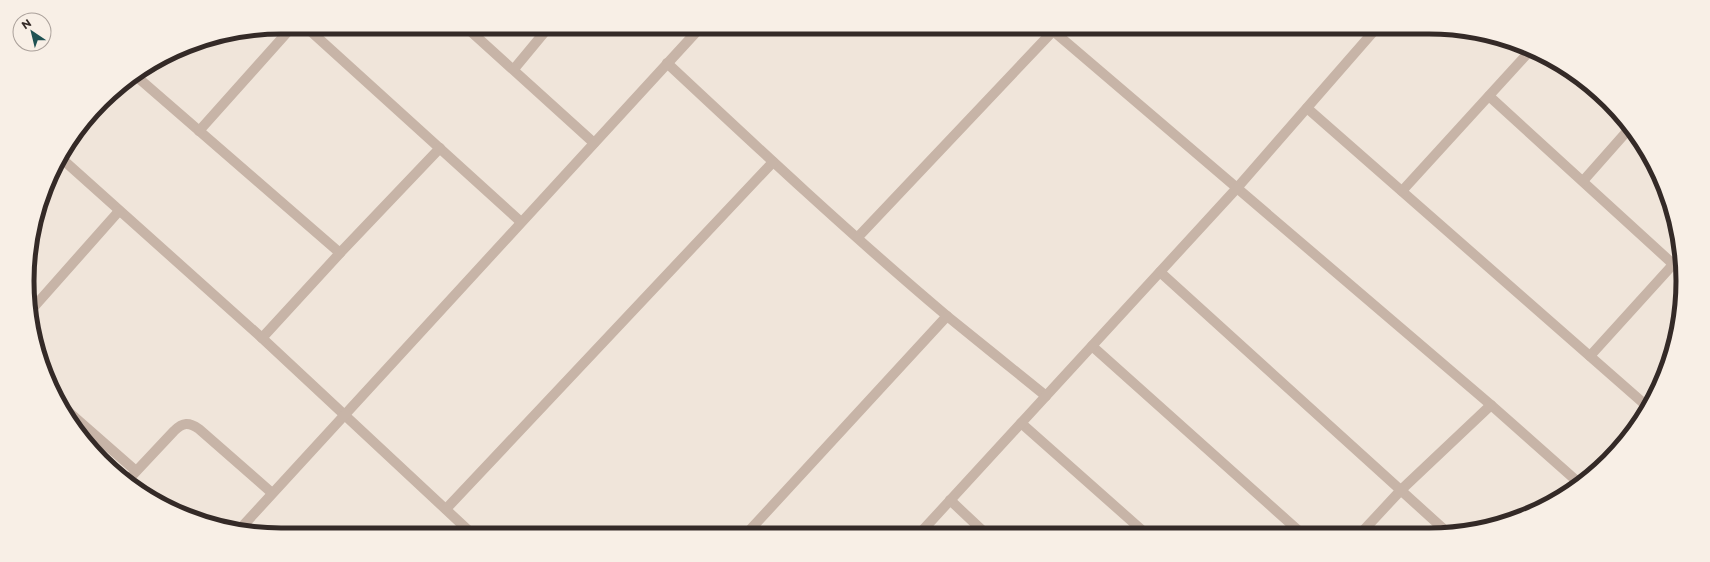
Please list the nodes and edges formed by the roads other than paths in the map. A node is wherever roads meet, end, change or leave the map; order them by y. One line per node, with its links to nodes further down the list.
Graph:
1 (286, 34): 15 (street)
2 (314, 34): 18 (street)
3 (475, 34): 11 (street)
4 (543, 34): 11 (street)
5 (694, 34): 10 (street)
6 (1049, 34): 26 (street)
7 (1056, 34): 22 (street)
8 (1372, 34): 14 (street)
9 (1526, 54): 13 (street)
10 (667, 63): 17 (street); 20 (street)
11 (514, 69): 17 (street)
12 (140, 79): 15 (street)
13 (1489, 96): 21 (street); 23 (street)
14 (1307, 108): 22 (street); 23 (street)
15 (199, 131): 27 (street)
16 (1626, 132): 21 (street)
17 (594, 143): 25 (street)
18 (440, 148): 25 (street); 27 (street)
19 (65, 161): 24 (street)
20 (774, 162): 26 (street); 48 (street)
21 (1584, 181): 28 (street)
22 (1238, 188): 30 (street); 38 (street)
23 (1402, 192): 35 (street)
24 (119, 210): 31 (street); 33 (street)
25 (521, 222): 39 (street)
26 (858, 238): 32 (street)
27 (340, 253): 33 (street)
28 (1675, 261)
29 (1675, 263): 35 (street)
30 (1160, 272): 34 (street); 45 (street)
31 (36, 305)
32 (947, 316): 36 (street); 52 (street)
33 (262, 338): 39 (street)
34 (1092, 346): 36 (street); 56 (street)
35 (1590, 356): 37 (street)
36 (1046, 396): 41 (street)
37 (1643, 403)
38 (1491, 405): 44 (street); 45 (street)
39 (345, 414): 46 (street); 48 (street)
40 (77, 419): 42 (street)
41 (1021, 423): 47 (street); 55 (street)
42 (136, 471): 43 (street); 46 (street)
43 (131, 477)
44 (1575, 480)
45 (1400, 490): 50 (street); 57 (street)
46 (272, 493): 49 (street)
47 (950, 500): 53 (street); 54 (street)
48 (446, 509): 51 (street)
49 (243, 525)
50 (1442, 527)
51 (466, 528)
52 (752, 528)
53 (925, 528)
54 (980, 528)
55 (1139, 528)
56 (1296, 528)
57 (1365, 528)

